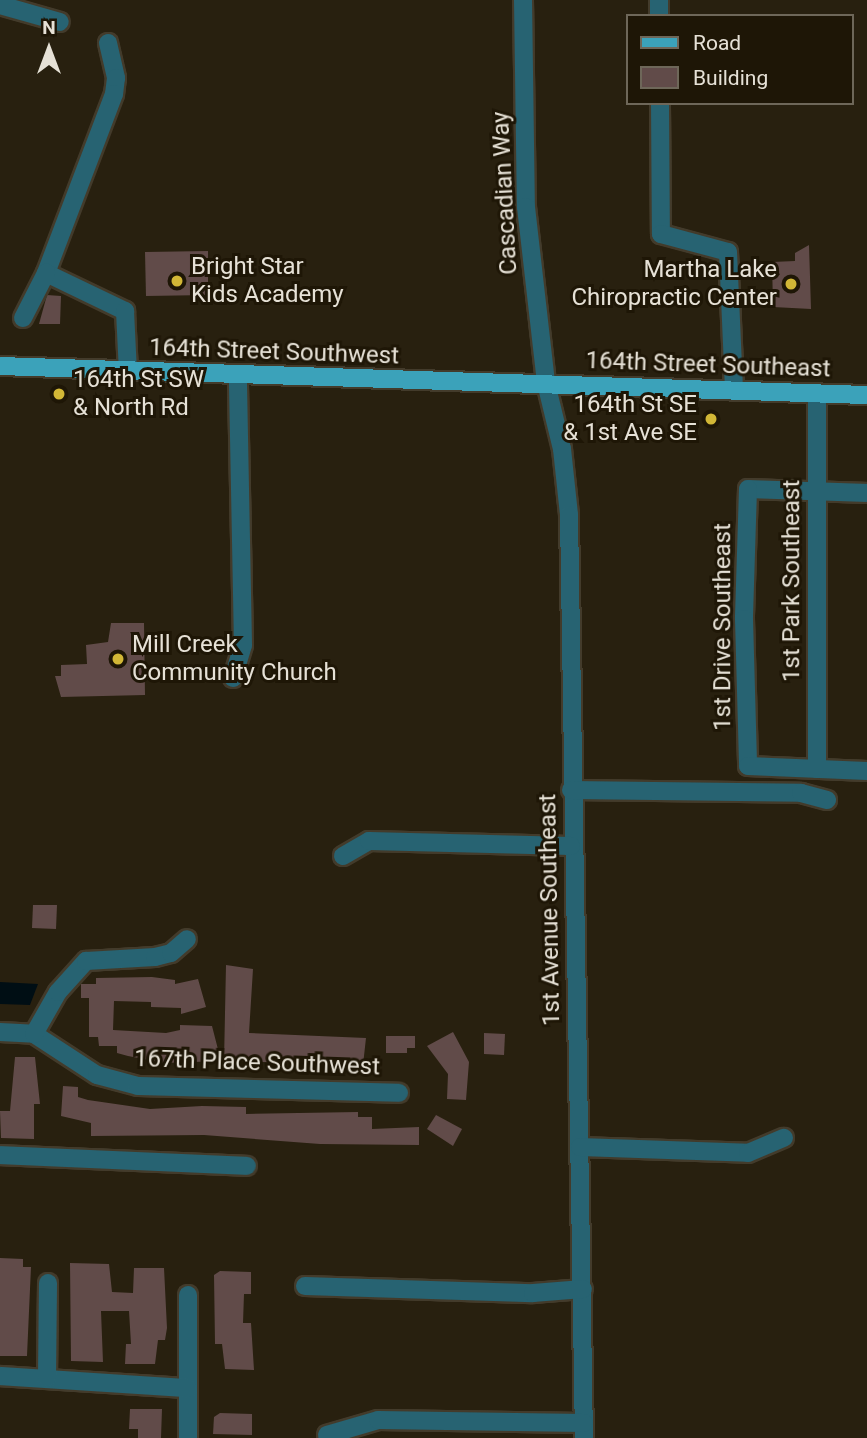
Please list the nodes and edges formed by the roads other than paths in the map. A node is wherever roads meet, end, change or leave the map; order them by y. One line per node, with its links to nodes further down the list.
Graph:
1 (523, 0): 11 (street, Cascadian Way)
2 (0, 5): 3 (street)
3 (60, 22)
4 (108, 43): 6 (street)
5 (660, 105): 12 (street)
6 (46, 273): 7 (street); 9 (street)
7 (23, 318)
8 (0, 366): 9 (main road, 164th Street Southwest)
9 (128, 372): 10 (main road, 164th Street Southwest)
10 (238, 378): 11 (main road, 164th Street Southwest); 17 (street)
11 (546, 383): 12 (main road, 164th Street Southeast); 20 (street, 1st Avenue Southeast)
12 (734, 391): 13 (main road, 164th Street Southeast)
13 (817, 394): 14 (main road, 164th Street Southeast); 15 (street, 1st Park Southeast)
14 (867, 396)
15 (816, 491): 16 (street); 18 (street, 1st Park Southeast); 18 (street, 1st Drive Southeast)
16 (867, 493)
17 (233, 678)
18 (817, 769): 19 (street)
19 (867, 771)
20 (571, 790): 21 (street); 22 (street, 1st Avenue Southeast)
21 (827, 800)
22 (572, 846): 23 (street); 29 (street, 1st Avenue Southeast)
23 (343, 856)
24 (187, 939): 26 (street)
25 (0, 1032): 26 (street, 167th Place Southwest)
26 (34, 1034): 27 (street, 167th Place Southwest)
27 (399, 1093)
28 (784, 1139): 29 (street)
29 (580, 1147): 34 (street, 1st Avenue Southeast)
30 (0, 1155): 31 (street)
31 (247, 1166)
32 (48, 1283): 37 (street)
33 (305, 1286): 34 (street)
34 (583, 1289): 39 (street, 1st Avenue Southeast)
35 (188, 1295): 38 (street)
36 (0, 1376): 37 (street)
37 (47, 1378): 38 (street)
38 (188, 1388): 41 (street)
39 (584, 1430): 40 (street)
40 (327, 1435)
41 (188, 1438)

